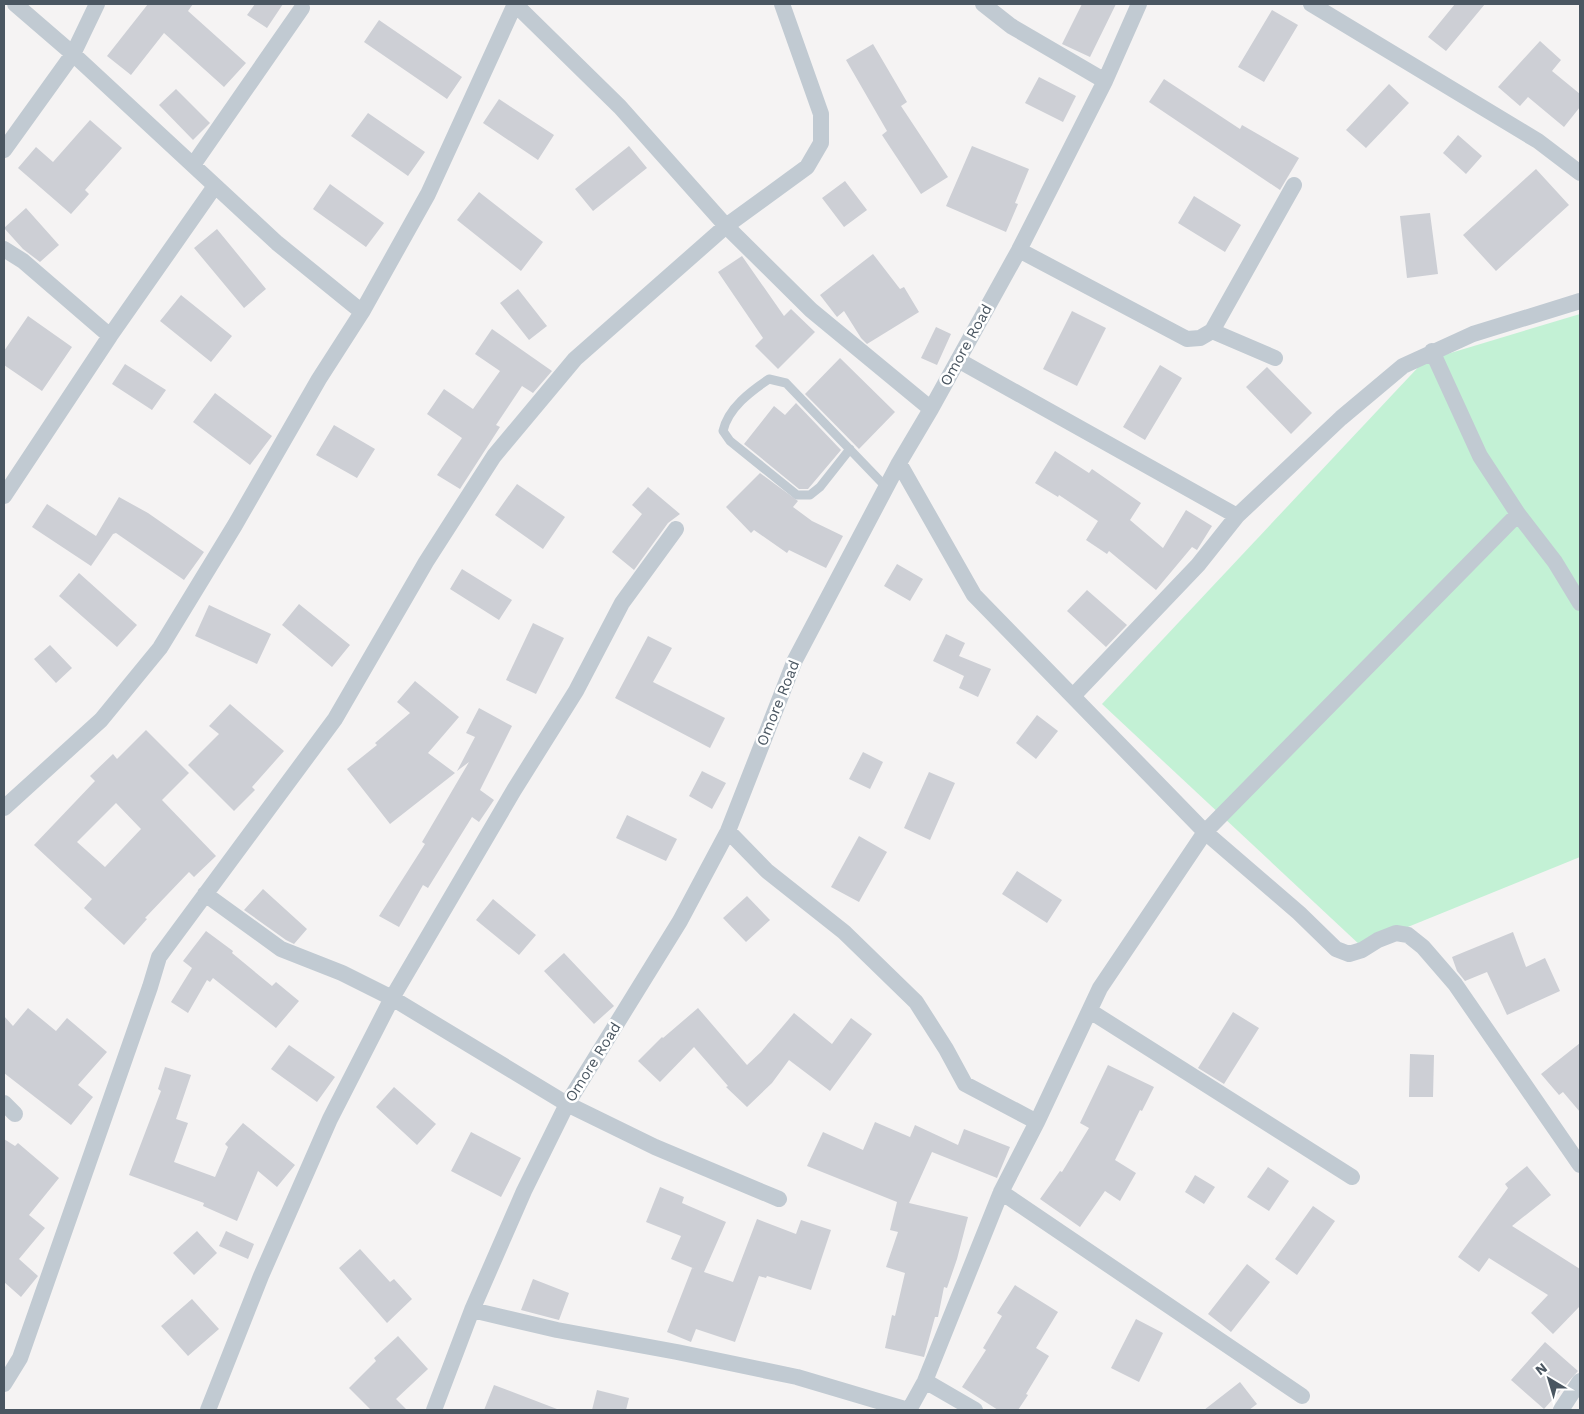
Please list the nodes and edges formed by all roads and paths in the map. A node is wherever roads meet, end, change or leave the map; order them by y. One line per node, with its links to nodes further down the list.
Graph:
1 (15, 4): 9 (street)
2 (97, 4): 9 (street)
3 (515, 4): 16 (street); 20 (street)
4 (782, 4): 16 (street)
5 (983, 4): 10 (street)
6 (1139, 4): 10 (street, Omore Road)
7 (1311, 4): 13 (street)
8 (302, 8): 12 (street)
9 (73, 54): 11 (street); 12 (street)
10 (1105, 81): 18 (street, Omore Road)
11 (4, 150)
12 (193, 165): 15 (street)
13 (1580, 173)
14 (1294, 185): 21 (street)
15 (215, 186): 20 (street); 22 (street)
16 (726, 226): 26 (street); 39 (street)
17 (4, 249): 22 (street)
18 (1019, 250): 21 (street); 25 (street, Omore Road)
19 (1580, 301): 23 (street)
20 (362, 312): 36 (street)
21 (1212, 331): 24 (street)
22 (110, 336): 30 (street)
23 (1432, 351): 31 (street); 32 (street)
24 (1275, 358)
25 (958, 360): 26 (street, Omore Road); 32 (street)
26 (931, 410): 28 (street, Omore Road)
27 (850, 449): 27 (lane); 29 (lane)
28 (899, 463): 29 (street, Omore Road); 35 (street)
29 (886, 487): 37 (street, Omore Road)
30 (4, 496)
31 (1518, 514): 34 (street); 38 (street)
32 (1237, 516): 35 (street)
33 (676, 529): 40 (street)
34 (1580, 603)
35 (1073, 696): 38 (street)
36 (4, 808)
37 (728, 831): 42 (street, Omore Road); 43 (street)
38 (1205, 832): 41 (street); 44 (street)
39 (205, 894): 40 (street); 51 (street)
40 (392, 998): 42 (street); 53 (street)
41 (1090, 1011): 43 (street); 45 (street)
42 (567, 1104): 47 (street); 48 (street, Omore Road)
43 (1037, 1122): 46 (street)
44 (1580, 1164)
45 (1352, 1177)
46 (1001, 1192): 49 (street); 52 (street)
47 (779, 1199)
48 (472, 1310): 54 (street, Omore Road); 55 (street)
49 (925, 1381): 55 (street); 56 (street)
50 (1580, 1381): 57 (street)
51 (4, 1384)
52 (1302, 1396)
53 (208, 1410)
54 (434, 1410)
55 (908, 1410)
56 (975, 1410)
57 (1561, 1410)

